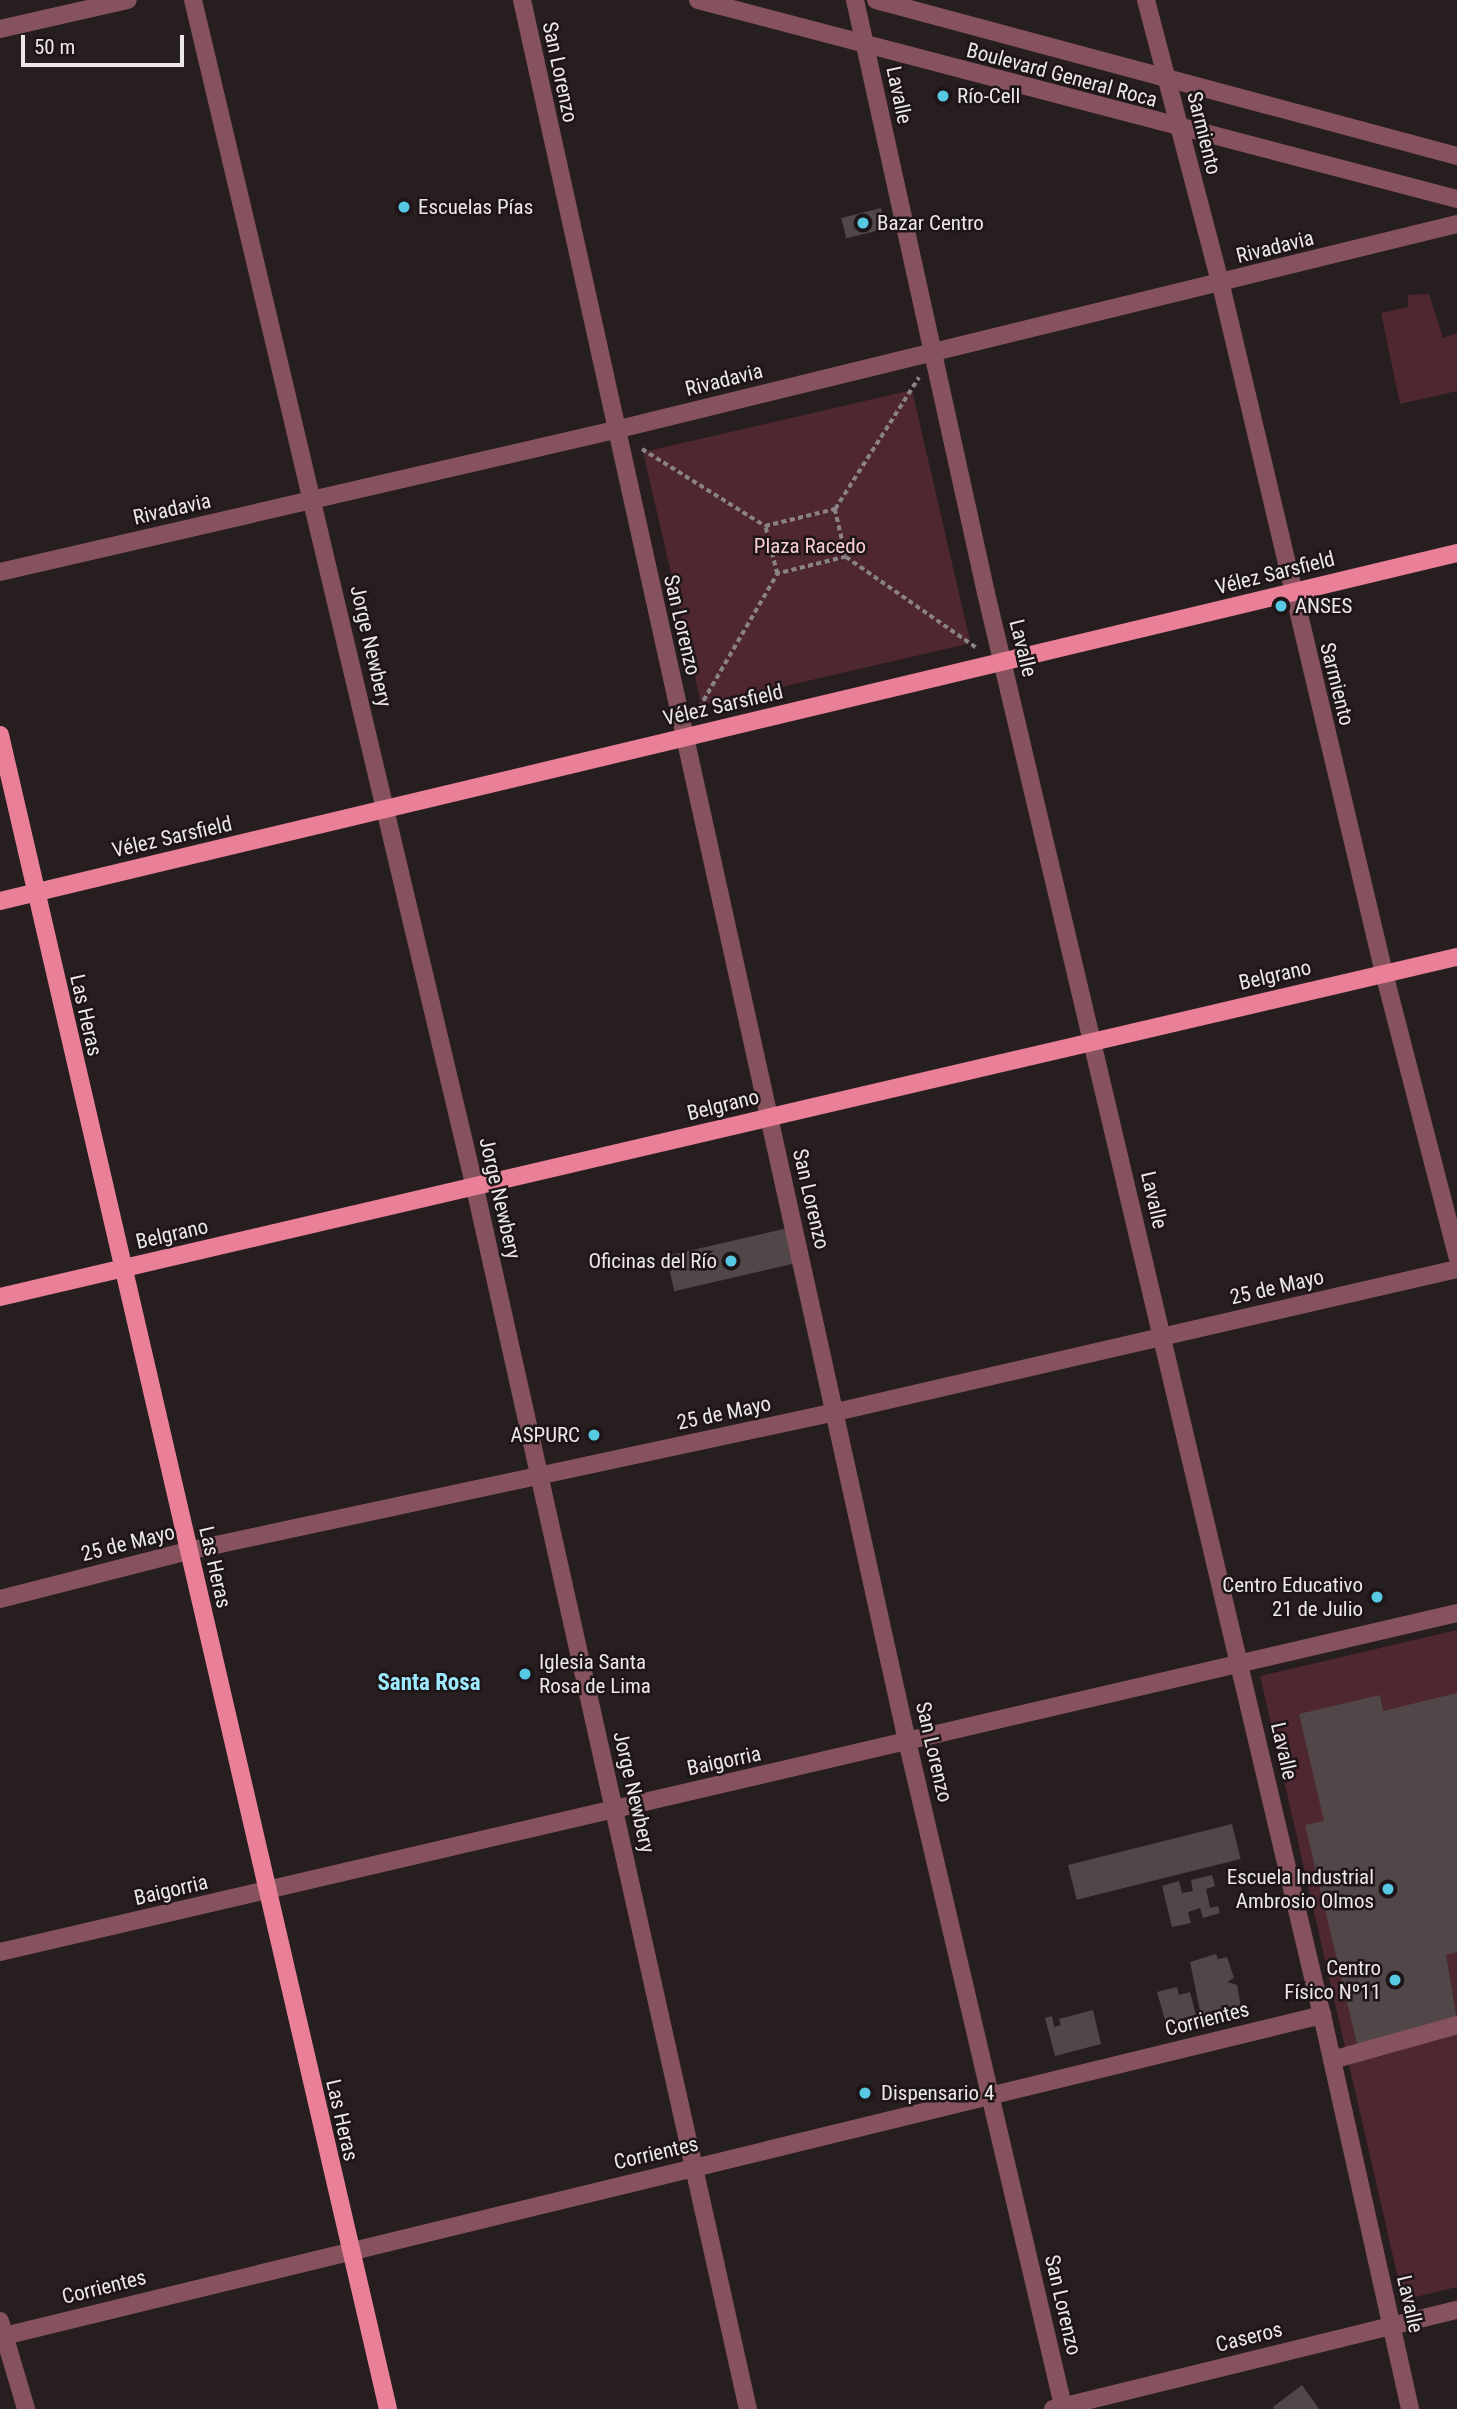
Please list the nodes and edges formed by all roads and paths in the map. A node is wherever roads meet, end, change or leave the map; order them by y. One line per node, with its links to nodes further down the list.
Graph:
1 (128, 0): 8 (street)
2 (193, 0): 18 (street, Jorge Newbery)
3 (522, 0): 17 (street, San Lorenzo)
4 (698, 0): 9 (street, Boulevard General Roca)
5 (855, 0): 9 (street, Lavalle)
6 (876, 0): 10 (street, Boulevard General Roca)
7 (1146, 0): 10 (street, Sarmiento)
8 (0, 29)
9 (866, 47): 11 (street, Boulevard General Roca); 16 (street, Lavalle)
10 (1167, 77): 11 (street, Sarmiento); 12 (street, Boulevard General Roca)
11 (1179, 128): 13 (street, Boulevard General Roca); 15 (street, Sarmiento)
12 (1457, 156)
13 (1457, 199)
14 (1457, 224): 15 (street, Rivadavia)
15 (1221, 285): 16 (street, Rivadavia); 25 (street, Sarmiento)
16 (931, 353): 17 (street, Rivadavia); 19 (path); 26 (street, Lavalle)
17 (615, 430): 18 (street, Rivadavia); 20 (path); 28 (street, San Lorenzo)
18 (314, 501): 23 (street, Rivadavia); 29 (street, Jorge Newbery)
19 (835, 509): 20 (path); 22 (path)
20 (765, 526): 24 (path)
21 (1457, 553): 25 (main road, Vélez Sarsfield)
22 (846, 557): 24 (path); 26 (path)
23 (0, 572)
24 (777, 574): 28 (path)
25 (1292, 592): 26 (main road, Vélez Sarsfield); 33 (street, Sarmiento)
26 (1003, 662): 28 (main road, Vélez Sarsfield); 34 (street, Lavalle)
27 (0, 736): 30 (main road, Las Heras)
28 (684, 737): 29 (main road, Vélez Sarsfield); 35 (street, San Lorenzo)
29 (386, 810): 30 (main road, Vélez Sarsfield); 36 (street, Jorge Newbery)
30 (34, 893): 31 (main road, Vélez Sarsfield); 38 (main road, Las Heras)
31 (0, 901)
32 (1457, 957): 33 (main road, Belgrano)
33 (1384, 973): 34 (main road, Belgrano); 37 (street, Sarmiento)
34 (1094, 1040): 35 (main road, Belgrano); 41 (street, Lavalle)
35 (768, 1117): 36 (main road, Belgrano); 42 (street, San Lorenzo)
36 (475, 1188): 38 (main road, Belgrano); 43 (street, Jorge Newbery)
37 (1457, 1256)
38 (123, 1269): 40 (main road, Belgrano); 44 (main road, Las Heras)
39 (1457, 1269): 41 (street, 25 de Mayo)
40 (0, 1297)
41 (1162, 1337): 42 (street, 25 de Mayo); 47 (street, Lavalle)
42 (836, 1412): 43 (street, 25 de Mayo); 48 (street, San Lorenzo)
43 (538, 1478): 44 (street, 25 de Mayo); 49 (street, Jorge Newbery)
44 (188, 1551): 45 (street, 25 de Mayo); 50 (main road, Las Heras)
45 (0, 1599)
46 (1457, 1614): 47 (street, Baigorria)
47 (1240, 1666): 48 (street, Baigorria); 52 (street, Lavalle)
48 (908, 1745): 49 (street, Baigorria); 55 (street, San Lorenzo)
49 (615, 1808): 50 (street, Baigorria); 56 (street, Jorge Newbery)
50 (266, 1891): 51 (street, Baigorria); 57 (main road, Las Heras)
51 (0, 1952)
52 (1322, 2015): 54 (street, Lavalle); 55 (street, Corrientes)
53 (1457, 2025): 54 (street)
54 (1332, 2060): 59 (street, Lavalle)
55 (992, 2095): 56 (street, Corrientes); 61 (street, San Lorenzo)
56 (693, 2167): 57 (street, Corrientes); 64 (street, Jorge Newbery)
57 (348, 2249): 60 (street, Corrientes); 63 (main road, Las Heras)
58 (1457, 2310): 59 (street, Caseros)
59 (1391, 2326): 61 (street, Caseros); 65 (street, Lavalle)
60 (1, 2331): 62 (street)
61 (1058, 2408)
62 (26, 2409)
63 (388, 2409)
64 (748, 2409)
65 (1410, 2409)

